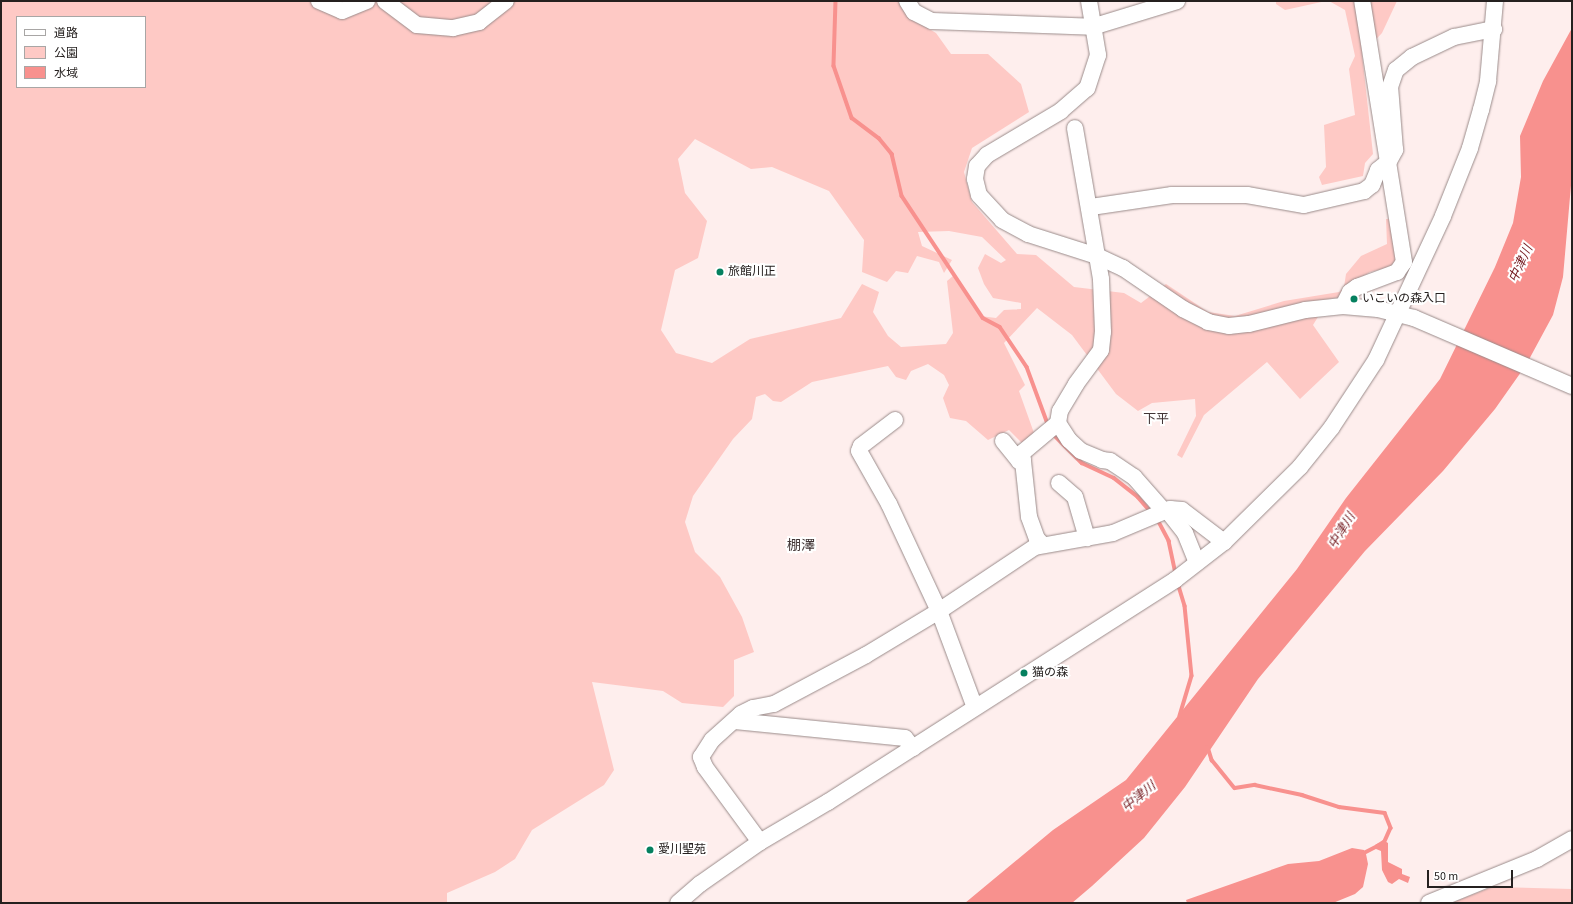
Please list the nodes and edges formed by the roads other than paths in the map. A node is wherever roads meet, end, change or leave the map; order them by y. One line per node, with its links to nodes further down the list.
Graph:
1 (319, 1): 2 (street)
2 (368, 1)
3 (386, 1): 4 (street)
4 (506, 1)
5 (907, 1): 10 (street)
6 (1088, 1): 10 (street)
7 (1177, 1): 10 (street)
8 (1362, 1): 13 (street)
9 (1496, 1): 11 (street)
10 (1092, 27): 15 (street)
11 (1494, 29): 13 (street); 17 (street)
12 (1075, 128): 14 (street)
13 (1389, 161): 14 (street); 16 (street)
14 (1091, 208): 15 (street)
15 (1097, 256): 16 (street); 20 (street)
16 (1343, 306): 17 (street)
17 (1406, 315): 18 (street); 26 (street)
18 (1572, 386)
19 (895, 420): 29 (street)
20 (1052, 428): 22 (street); 24 (street)
21 (1003, 441): 22 (street)
22 (1023, 461): 27 (street)
23 (1059, 483): 25 (street)
24 (1164, 511): 25 (street); 26 (street); 28 (street)
25 (1087, 538): 27 (street)
26 (1224, 542): 28 (street)
27 (1043, 545): 29 (street)
28 (1197, 564): 30 (street)
29 (939, 610): 30 (street); 31 (street)
30 (975, 708): 32 (street)
31 (735, 721): 32 (street); 34 (street)
32 (913, 748): 34 (street)
33 (1572, 839): 36 (street)
34 (760, 842): 35 (street)
35 (678, 903)
36 (1429, 903)

